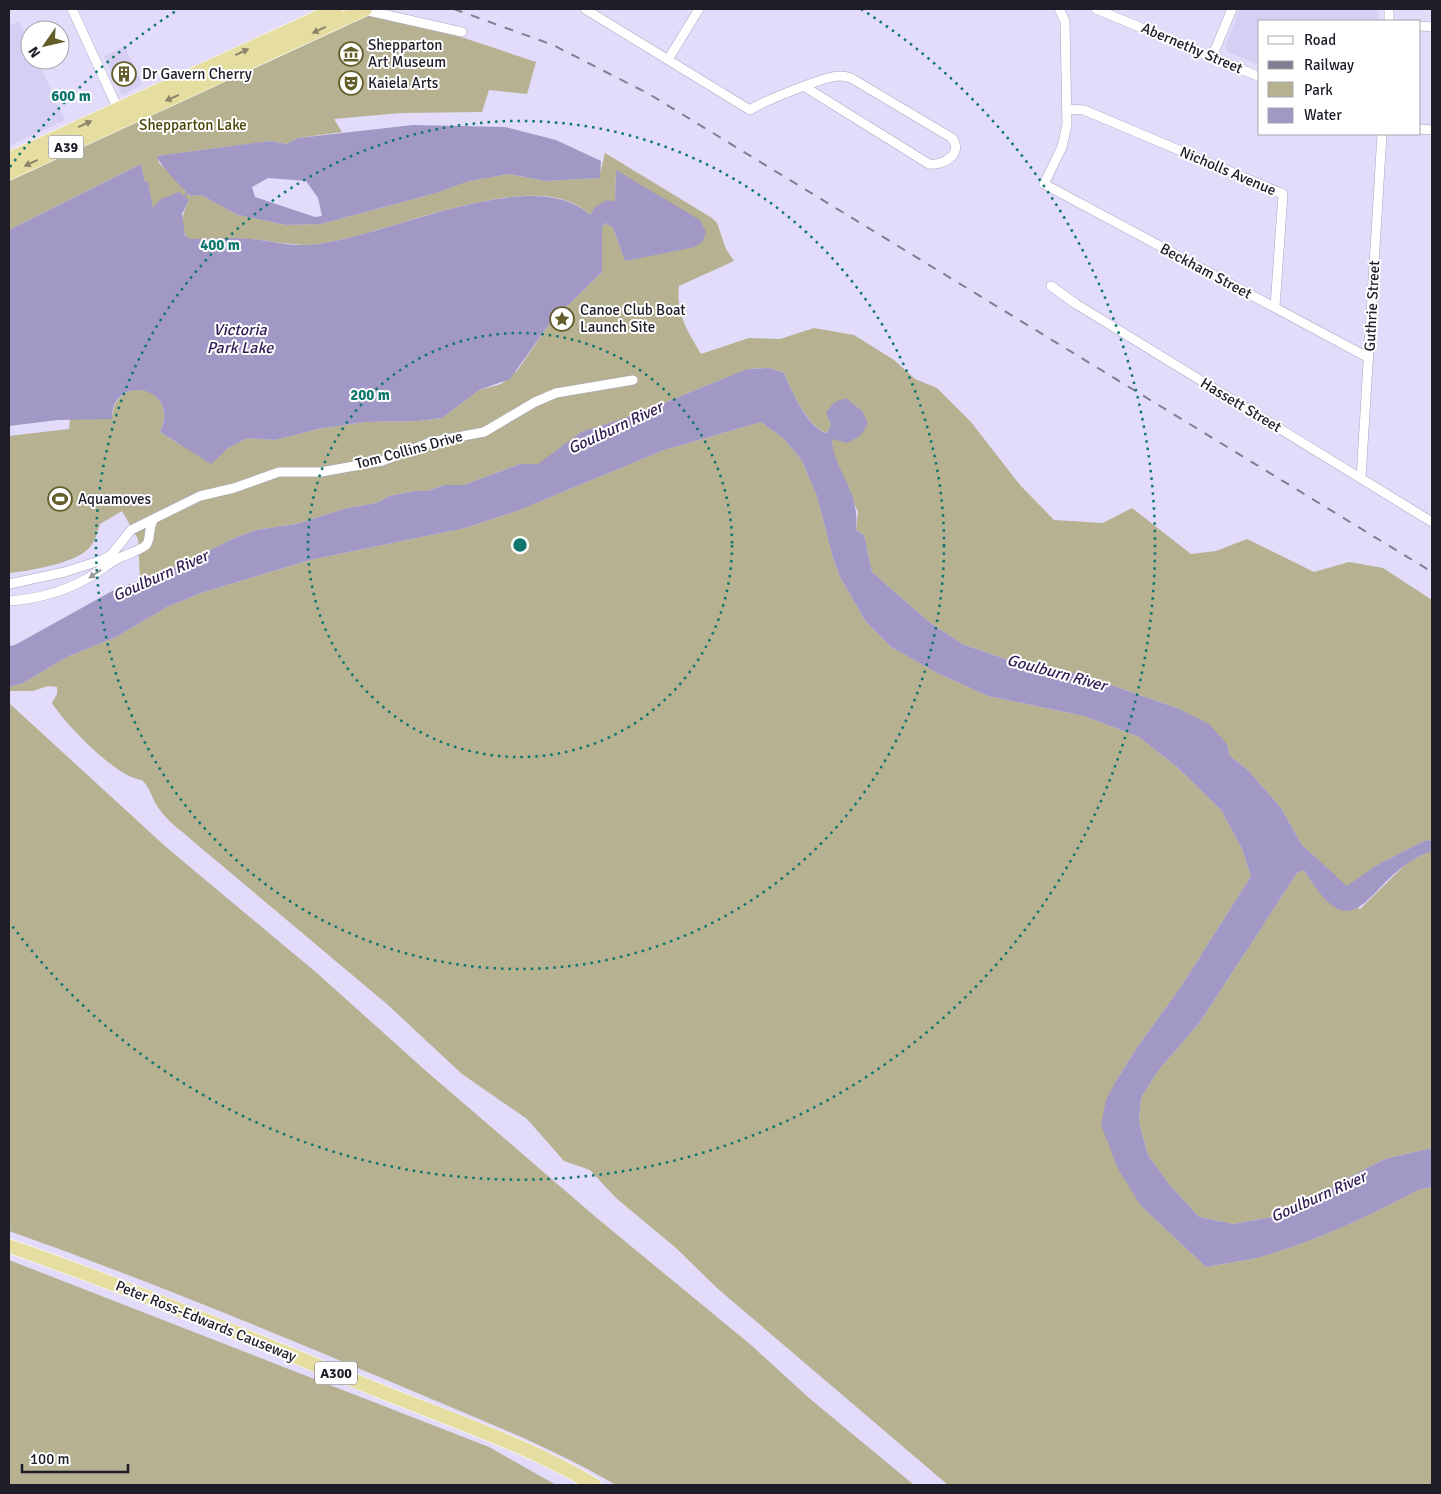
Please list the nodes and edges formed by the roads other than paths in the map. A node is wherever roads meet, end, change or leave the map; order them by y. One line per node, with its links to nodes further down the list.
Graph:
1 (72, 9): 16 (street)
2 (364, 9): 8 (highway, A39); 9 (street)
3 (585, 9): 12 (street)
4 (699, 9): 12 (street)
5 (1059, 9): 15 (street)
6 (1096, 9): 11 (street, Abernethy Street)
7 (1232, 9): 11 (street)
8 (337, 13): 16 (highway, A39)
9 (395, 13): 10 (street)
10 (462, 32)
11 (1212, 57): 13 (street, Abernethy Street)
12 (669, 58): 14 (street)
13 (1258, 76)
14 (805, 87): 14 (street)
15 (1067, 109): 21 (street, Beckham Street); 21 (street, Nicholls Avenue)
16 (121, 115): 18 (highway, A39, one-way to 16); 19 (highway, A39, one-way to 19)
17 (1382, 135): 22 (street, Guthrie Street)
18 (9, 159)
19 (9, 173)
20 (1051, 286): 24 (street, Hassett Street)
21 (1275, 307): 22 (street, Beckham Street)
22 (1369, 358): 24 (street, Guthrie Street)
23 (633, 380): 25 (street, Tom Collins Drive)
24 (1361, 478): 26 (street, Hassett Street)
25 (153, 520): 27 (street, Tom Collins Drive); 28 (street)
26 (1432, 522)
27 (137, 528): 28 (street); 29 (street)
28 (148, 535): 30 (street)
29 (127, 536): 30 (street); 31 (street)
30 (137, 549): 32 (street, one-way to 32)
31 (9, 584)
32 (9, 602)
33 (9, 1246): 34 (highway, Peter Ross-Edwards Causeway / A300)
34 (594, 1485)

